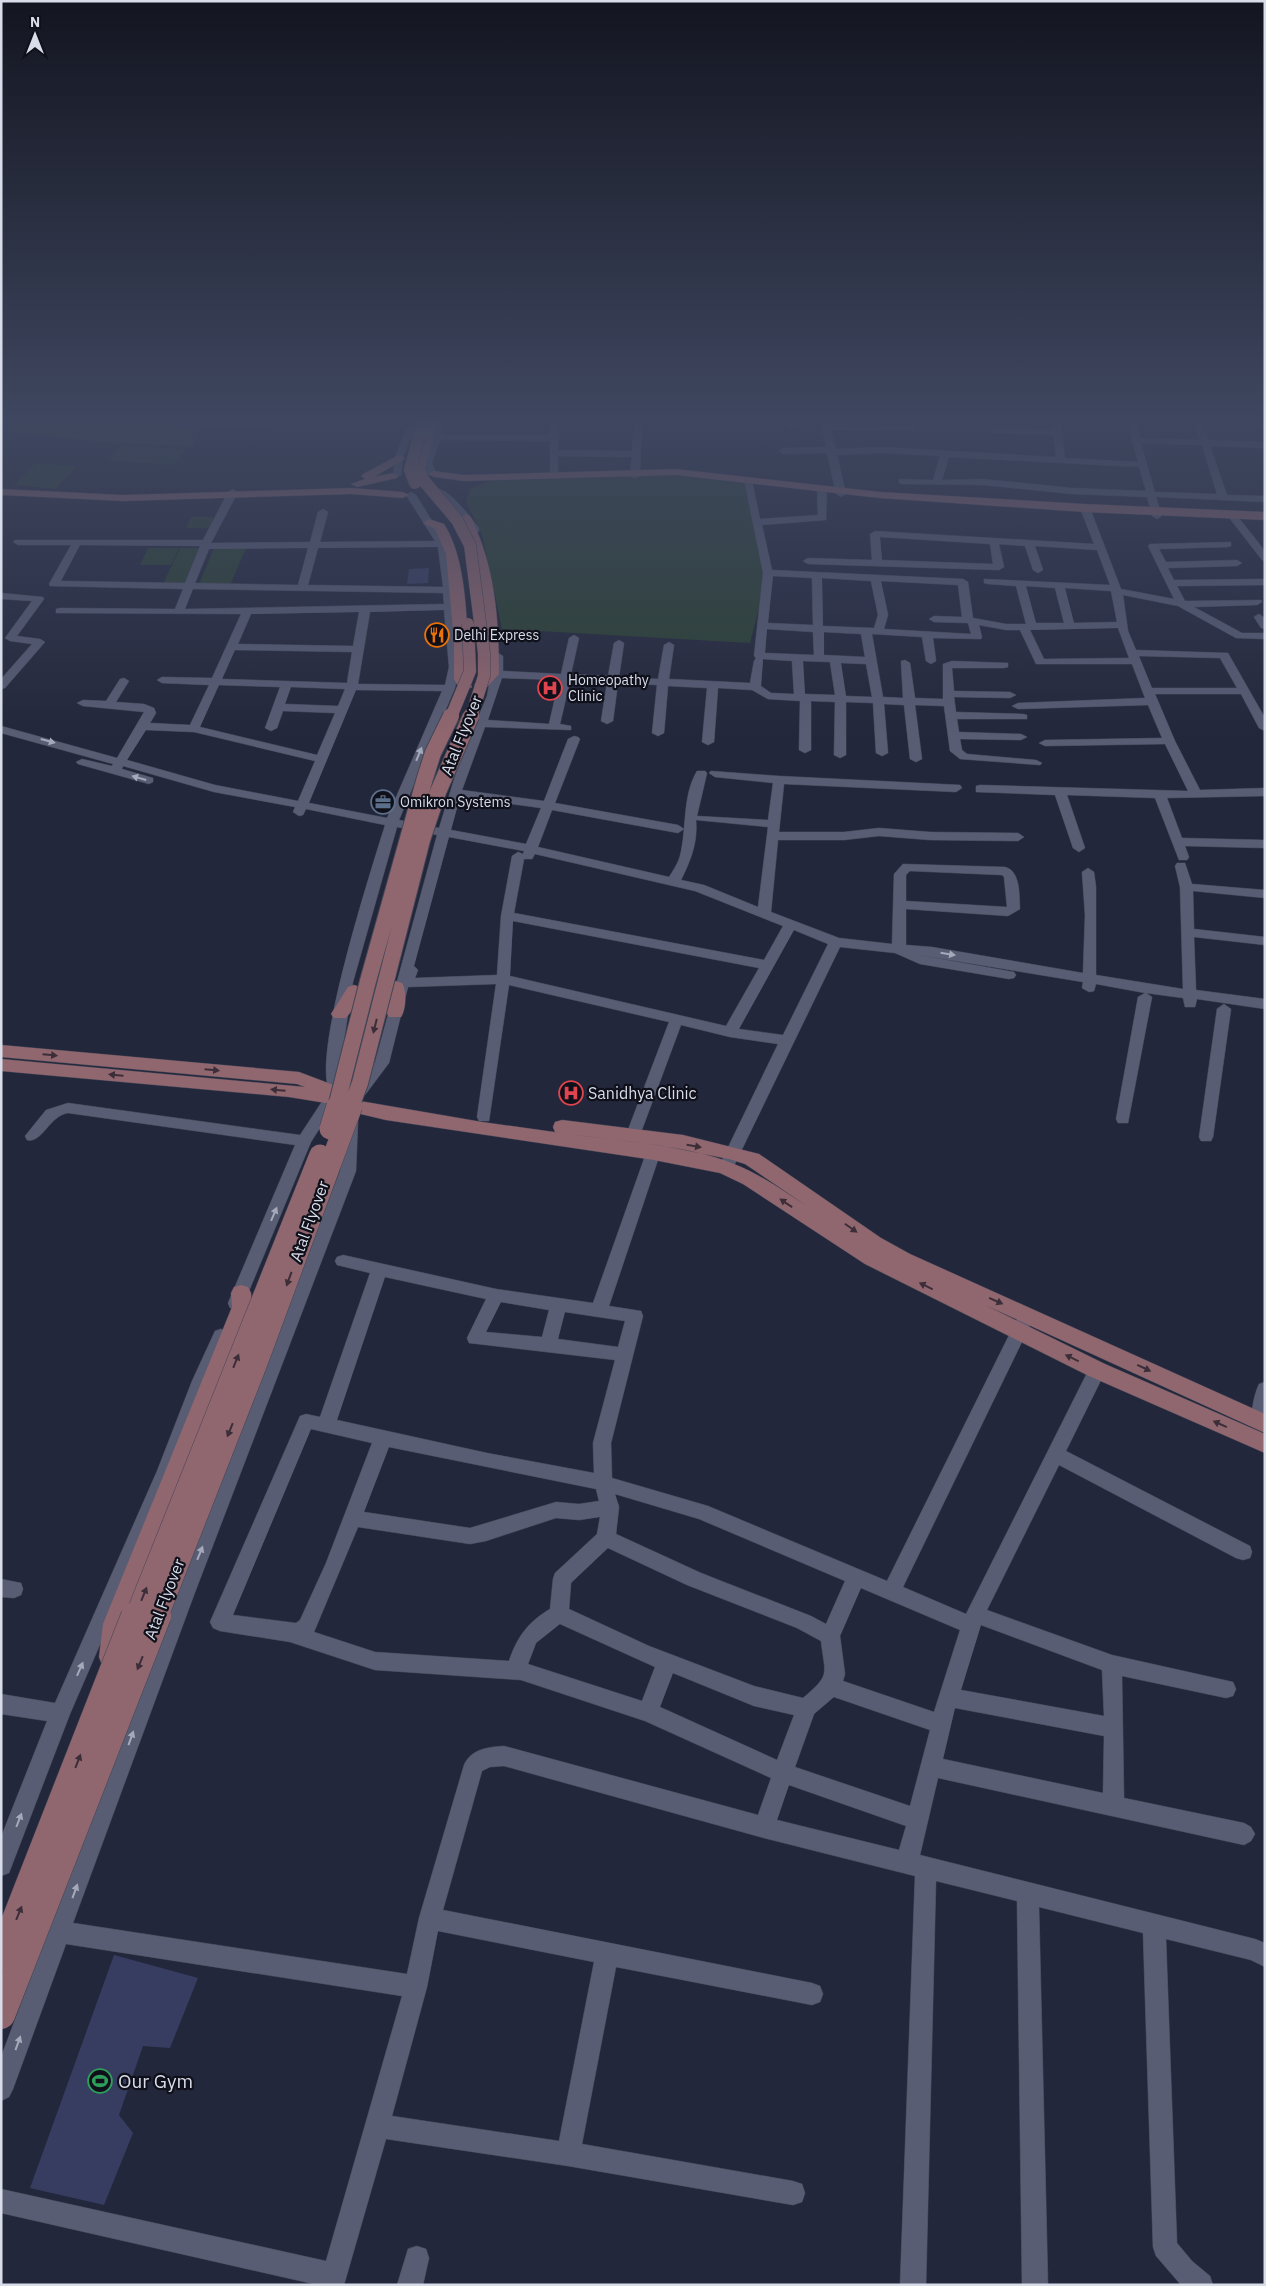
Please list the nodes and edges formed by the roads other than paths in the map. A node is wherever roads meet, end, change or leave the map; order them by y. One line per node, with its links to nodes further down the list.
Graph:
1 (216, 525): 16 (street)
2 (319, 525): 19 (street)
3 (430, 525): 17 (street)
4 (434, 525): 83 (main road)
5 (448, 525): 83 (main road, Atal Flyover, bridge)
6 (459, 525): 83 (main road, Atal Flyover, bridge)
7 (468, 525): 83 (main road)
8 (470, 525): 83 (street)
9 (758, 525): 28 (street)
10 (1091, 525): 20 (street)
11 (1241, 525): 21 (street)
12 (994, 541): 14 (street); 24 (street); 24 (street)
13 (18, 542): 15 (street)
14 (1028, 543): 20 (street); 27 (street)
15 (76, 544): 16 (street); 35 (street)
16 (206, 544): 19 (street); 35 (street)
17 (442, 544): 19 (street); 38 (street)
18 (1228, 544): 26 (street)
19 (313, 546): 37 (street)
20 (1100, 547): 39 (street)
21 (1261, 548): 22 (street)
22 (1265, 558)
23 (808, 561): 24 (street)
24 (877, 563)
25 (1237, 563): 26 (street)
26 (1162, 565): 34 (street)
27 (1038, 570)
28 (768, 573): 29 (street); 52 (street)
29 (817, 577): 30 (street); 56 (street)
30 (876, 579): 49 (street); 58 (street)
31 (988, 581): 33 (street)
32 (1265, 582): 34 (street)
33 (1020, 583): 36 (street); 53 (street)
34 (1171, 583): 42 (street)
35 (189, 585): 37 (street); 47 (street)
36 (1059, 585): 39 (street); 54 (street)
37 (303, 586): 38 (street)
38 (447, 590): 43 (street)
39 (1116, 590): 42 (street); 50 (street)
40 (1, 596): 55 (street)
41 (1257, 602): 42 (street)
42 (1181, 604): 60 (street)
43 (448, 607): 44 (street); 83 (street)
44 (365, 608): 45 (street); 65 (street)
45 (248, 610): 47 (street); 64 (street)
46 (60, 611): 47 (street)
47 (179, 612)
48 (934, 619): 49 (street)
49 (970, 621): 53 (street); 66 (street)
50 (1122, 625): 54 (street); 68 (street)
51 (1, 626): 55 (street)
52 (762, 626): 56 (street); 67 (street)
53 (1028, 627): 54 (street); 68 (street)
54 (1070, 627)
55 (18, 628): 85 (street)
56 (817, 629): 57 (street); 69 (street)
57 (866, 631): 58 (street); 72 (street)
58 (878, 632): 59 (street)
59 (927, 634): 66 (street); 73 (street)
60 (1265, 636)
61 (574, 638): 76 (street)
62 (619, 643): 78 (street)
63 (669, 645): 81 (street)
64 (231, 647): 65 (street); 80 (street)
65 (359, 649): 86 (street)
66 (978, 651): 75 (street); 75 (street)
67 (797, 657): 69 (street); 91 (street)
68 (1134, 657): 88 (street); 90 (street)
69 (819, 658): 70 (street)
70 (835, 659): 72 (street); 92 (street)
71 (759, 661): 87 (street)
72 (872, 661): 93 (street)
73 (931, 661)
74 (905, 663): 94 (street)
75 (948, 674): 96 (street)
76 (564, 678): 78 (street); 83 (street); 105 (street)
77 (162, 680): 80 (street)
78 (612, 680): 81 (street); 102 (street)
79 (124, 681): 97 (street)
80 (214, 682): 82 (street); 110 (street)
81 (662, 682): 84 (street); 111 (street)
82 (287, 684): 86 (street); 99 (street)
83 (473, 684): 86 (street); 103 (street); 128 (main road, Atal Flyover, bridge); 129 (main road, Atal Flyover, bridge); 141 (street, one-way to 83)
84 (713, 684): 87 (street); 117 (street)
85 (1, 686)
86 (352, 686): 100 (street)
87 (755, 687): 91 (street)
88 (1244, 691): 90 (street); 109 (street)
89 (1010, 695): 96 (street)
90 (1152, 696): 98 (street); 116 (street)
91 (803, 697): 92 (street); 119 (street)
92 (841, 699): 93 (street); 121 (street)
93 (878, 701): 94 (street); 120 (street)
94 (910, 702): 96 (street); 123 (street)
95 (83, 703): 97 (street)
96 (949, 704): 101 (street); 112 (street)
97 (109, 705): 104 (street)
98 (1018, 706)
99 (279, 707): 100 (street); 107 (street)
100 (342, 710): 122 (street)
101 (1023, 717)
102 (607, 720)
103 (482, 723): 105 (street); 134 (street)
104 (142, 726): 110 (street); 125 (street)
105 (554, 727): 108 (street)
106 (1, 728): 125 (street, one-way to 125)
107 (271, 728)
108 (567, 728)
109 (1265, 728)
110 (194, 729): 122 (street)
111 (658, 733)
112 (952, 734): 113 (street); 124 (street)
113 (1021, 737)
114 (1, 739): 125 (street)
115 (574, 739): 138 (street)
116 (1169, 741): 118 (street); 136 (street)
117 (708, 742)
118 (1045, 743)
119 (805, 750)
120 (882, 753)
121 (840, 755)
122 (321, 759): 139 (street)
123 (916, 759)
124 (1036, 763)
125 (118, 766): 139 (street)
126 (701, 773): 151 (street)
127 (715, 773): 130 (street)
128 (446, 775): 170 (main road); 245 (main road, Atal Flyover, one-way to 245, bridge)
129 (425, 778): 171 (main road); 218 (main road, Atal Flyover, one-way to 129, bridge)
130 (780, 780): 131 (street); 143 (street)
131 (956, 788)
132 (980, 789): 135 (street)
133 (1265, 792): 136 (street)
134 (456, 793): 138 (street); 145 (street)
135 (1060, 793): 137 (street); 148 (street)
136 (1196, 794): 137 (street)
137 (1160, 796): 146 (street)
138 (547, 805): 142 (street); 149 (street)
139 (300, 809): 141 (street)
140 (701, 818): 143 (street)
141 (391, 827): 145 (street); 171 (street)
142 (678, 829)
143 (774, 830): 144 (street); 156 (street)
144 (1018, 837)
145 (442, 839): 149 (street); 164 (street); 170 (street)
146 (1179, 842): 147 (street); 152 (street)
147 (1265, 844)
148 (1079, 848)
149 (526, 854): 151 (street); 154 (street); 157 (street)
150 (1088, 872): 165 (street)
151 (673, 882): 154 (street)
152 (1186, 887): 153 (street); 159 (street)
153 (1265, 894)
154 (729, 900): 156 (street)
155 (900, 905): 155 (street); 162 (street)
156 (764, 913): 158 (street)
157 (507, 916): 163 (street); 164 (street)
158 (790, 925): 161 (street); 163 (street)
159 (1186, 932): 160 (street); 167 (street)
160 (1265, 941)
161 (836, 942): 162 (street); 175 (street)
162 (899, 950): 165 (street)
163 (766, 965): 174 (street)
164 (502, 980): 173 (street); 180 (street)
165 (1089, 984): 166 (street); 167 (street)
166 (1145, 997): 167 (street); 181 (street)
167 (1190, 999): 168 (street); 169 (street)
168 (1265, 1004)
169 (1224, 1008): 172 (street); 184 (street)
170 (395, 1013): 179 (street)
171 (340, 1014): 178 (street)
172 (1265, 1014)
173 (676, 1021): 174 (street); 182 (street)
174 (730, 1032): 175 (street)
175 (787, 1040): 187 (street)
176 (1, 1051): 178 (main road, one-way to 178)
177 (1, 1065): 178 (main road, one-way to 177)
178 (330, 1095): 179 (main road); 185 (street)
179 (357, 1100): 180 (main road); 186 (main road); 239 (street, one-way to 179)
180 (484, 1117): 182 (main road)
181 (1123, 1119)
182 (633, 1135): 186 (main road)
183 (32, 1136): 185 (street)
184 (1206, 1137)
185 (304, 1141): 191 (street, one-way to 185)
186 (656, 1146): 187 (main road); 193 (street)
187 (730, 1161): 194 (main road)
188 (343, 1261): 189 (street)
189 (380, 1268): 190 (street); 200 (street)
190 (496, 1295): 192 (street); 195 (street)
191 (241, 1300): 218 (main road, bridge); 225 (street, one-way to 191)
192 (559, 1304): 193 (street); 195 (street)
193 (599, 1310): 196 (street)
194 (1022, 1323): 197 (main road, one-way to 194); 199 (main road, one-way to 199); 210 (street)
195 (548, 1344): 196 (street)
196 (625, 1355): 204 (street)
197 (1097, 1370): 202 (main road, one-way to 197); 203 (street)
198 (1265, 1389): 199 (street)
199 (1262, 1423)
200 (326, 1426): 201 (street); 213 (street)
201 (384, 1438): 204 (street); 206 (street)
202 (1265, 1444)
203 (1055, 1454): 208 (street); 212 (street)
204 (603, 1483): 205 (street); 209 (street)
205 (610, 1507): 206 (street); 207 (street)
206 (352, 1518): 213 (street)
207 (606, 1538): 211 (street); 214 (street)
208 (1243, 1552)
209 (856, 1577): 210 (street); 214 (street)
210 (891, 1592): 212 (street)
211 (559, 1614): 215 (street); 217 (street)
212 (973, 1619): 216 (street); 221 (street)
213 (290, 1633): 217 (street)
214 (830, 1636): 219 (street)
215 (667, 1662): 223 (street); 224 (street)
216 (1112, 1664): 220 (street); 227 (street)
217 (516, 1671): 224 (street)
218 (110, 1681): 242 (main road, Atal Flyover, one-way to 218, bridge)
219 (831, 1687): 223 (street); 226 (street)
220 (1226, 1689)
221 (949, 1697): 226 (street); 227 (street)
222 (1, 1704): 225 (street)
223 (806, 1708): 229 (street)
224 (648, 1712): 229 (street)
225 (60, 1714): 234 (street, one-way to 225)
226 (941, 1724): 228 (street)
227 (1114, 1728): 230 (street)
228 (930, 1766): 230 (street); 231 (street)
229 (783, 1773): 231 (street); 232 (street)
230 (1112, 1806): 233 (street)
231 (917, 1819): 235 (street)
232 (764, 1827): 235 (street); 237 (street)
233 (1244, 1834)
234 (1, 1865)
235 (916, 1865): 236 (street); 254 (street)
236 (1028, 1893): 238 (street); 255 (street)
237 (430, 1918): 240 (street); 243 (street)
238 (1154, 1925): 241 (street); 256 (street)
239 (60, 1932): 243 (street); 246 (street, one-way to 239)
240 (607, 1954): 244 (street); 248 (street)
241 (1265, 1956)
242 (1, 1958)
243 (416, 1987): 247 (street)
244 (812, 1994)
245 (1, 2014)
246 (1, 2089)
247 (378, 2126): 248 (street); 252 (street)
248 (568, 2154): 249 (street)
249 (793, 2193)
250 (1, 2201): 252 (street)
251 (417, 2258): 253 (street)
252 (332, 2280)
253 (410, 2285)
254 (913, 2285)
255 (1035, 2285)
256 (1201, 2285)

